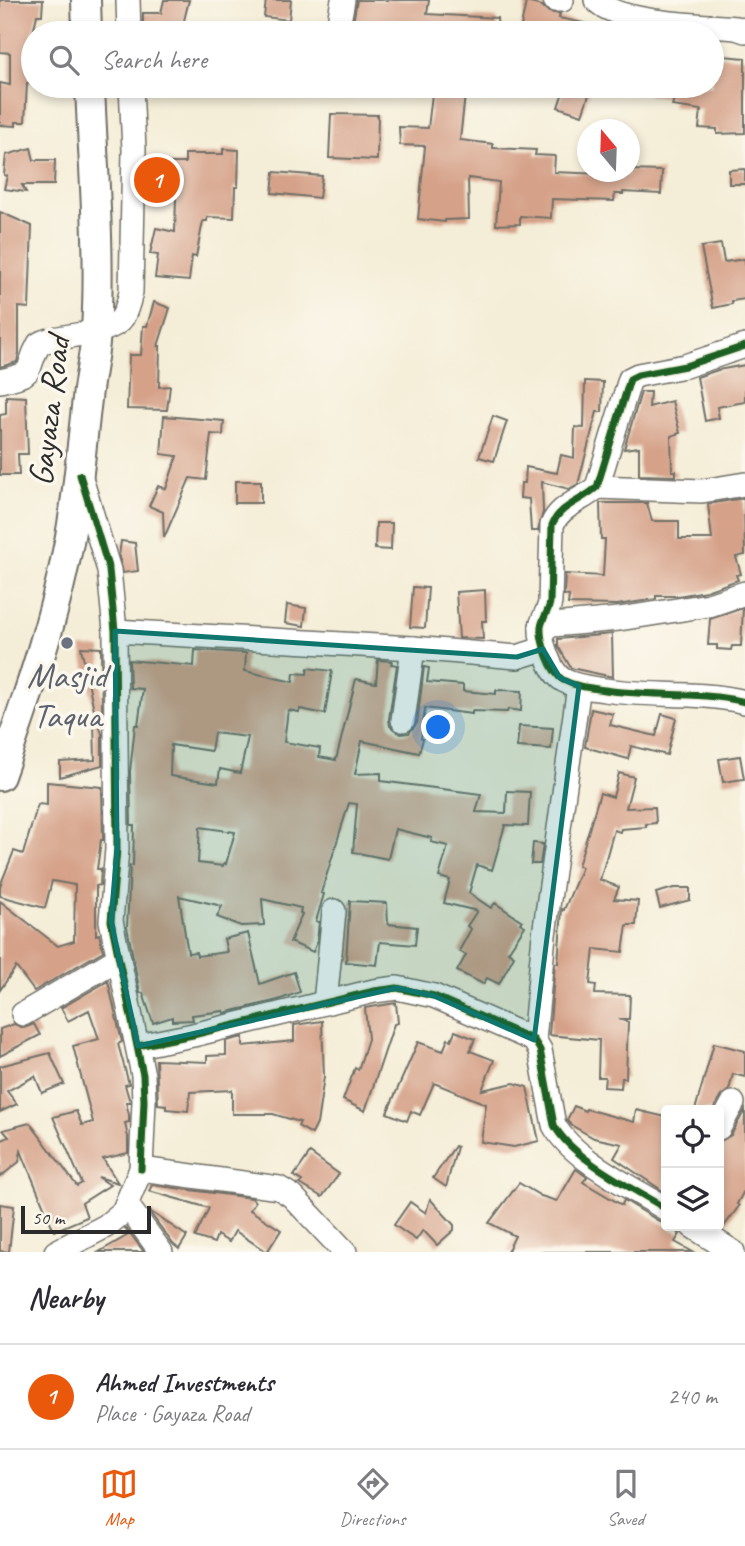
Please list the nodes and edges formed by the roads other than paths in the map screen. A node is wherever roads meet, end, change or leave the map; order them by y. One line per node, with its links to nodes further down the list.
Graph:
1 (86, 0): 7 (main road)
2 (128, 0): 8 (street)
3 (343, 0): 9 (street)
4 (555, 0): 5 (street)
5 (562, 0)
6 (596, 0): 10 (street)
7 (87, 21)
8 (129, 21)
9 (339, 21)
10 (669, 21)
11 (724, 27): 12 (street)
12 (745, 31)
13 (90, 98): 15 (main road, Gayaza Road)
14 (132, 98): 15 (street)
15 (96, 331): 17 (street); 18 (main road, Gayaza Road)
16 (745, 346): 20 (street)
17 (0, 381)
18 (80, 475): 23 (street); 29 (main road, Gayaza Road)
19 (745, 484): 20 (street)
20 (597, 487): 22 (street)
21 (745, 593): 22 (street)
22 (541, 626): 25 (street)
23 (115, 631): 24 (street); 31 (street)
24 (413, 648): 25 (street); 28 (street)
25 (543, 649): 26 (street)
26 (579, 686): 27 (street); 34 (street)
27 (745, 702)
28 (403, 720)
29 (0, 776)
30 (334, 911): 32 (street)
31 (119, 958): 33 (street); 35 (street)
32 (326, 1003): 34 (street); 35 (street)
33 (23, 1014)
34 (534, 1041): 40 (street)
35 (138, 1046): 38 (street)
36 (733, 1103): 37 (street)
37 (724, 1119)
38 (141, 1168): 39 (street); 45 (street)
39 (127, 1205): 43 (street); 44 (street)
40 (661, 1206)
41 (699, 1231): 42 (street)
42 (728, 1251)
43 (57, 1252)
44 (161, 1252)
45 (345, 1252)

